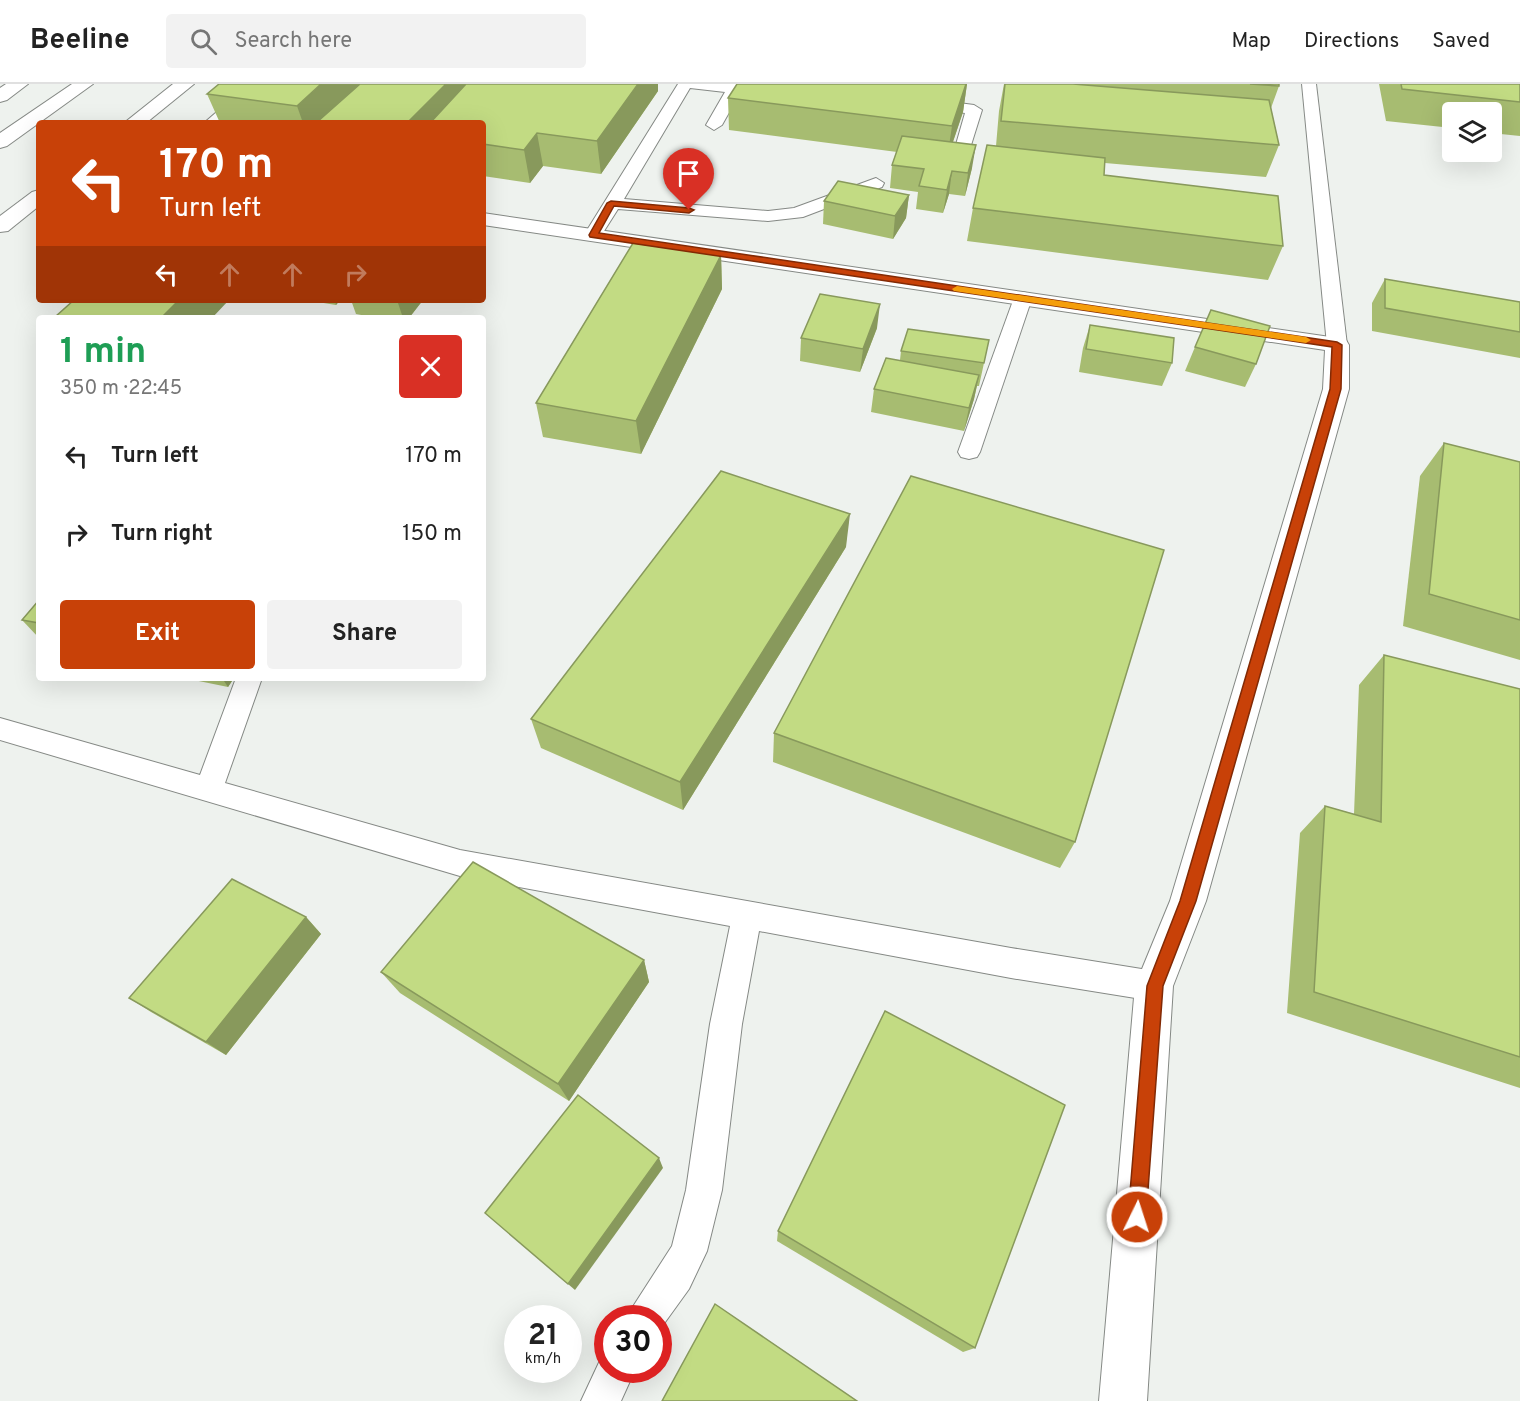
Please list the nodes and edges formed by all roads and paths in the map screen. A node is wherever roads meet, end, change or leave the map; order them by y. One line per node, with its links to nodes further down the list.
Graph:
1 (19, 84): 9 (main road)
2 (84, 84): 14 (main road)
3 (185, 84): 11 (main road)
4 (258, 84): 12 (lane)
5 (685, 84): 18 (lane)
6 (693, 84): 8 (lane)
7 (1309, 84): 23 (lane)
8 (736, 86): 13 (lane)
9 (0, 96)
10 (916, 103): 15 (lane)
11 (138, 120)
12 (216, 120)
13 (714, 124)
14 (0, 142)
15 (961, 155)
16 (876, 183): 18 (lane)
17 (36, 198): 20 (main road)
18 (611, 203): 21 (lane)
19 (486, 219): 21 (main road)
20 (0, 226)
21 (593, 235): 22 (main road)
22 (1023, 298): 23 (main road); 24 (lane)
23 (1337, 345): 29 (main road)
24 (969, 452)
25 (248, 681): 27 (lane)
26 (0, 729): 27 (lane)
27 (208, 790): 28 (lane)
28 (747, 915): 29 (lane); 30 (lane)
29 (1155, 986): 33 (main road)
30 (655, 1305)
31 (610, 1383): 32 (lane)
32 (601, 1401)
33 (1123, 1401)

